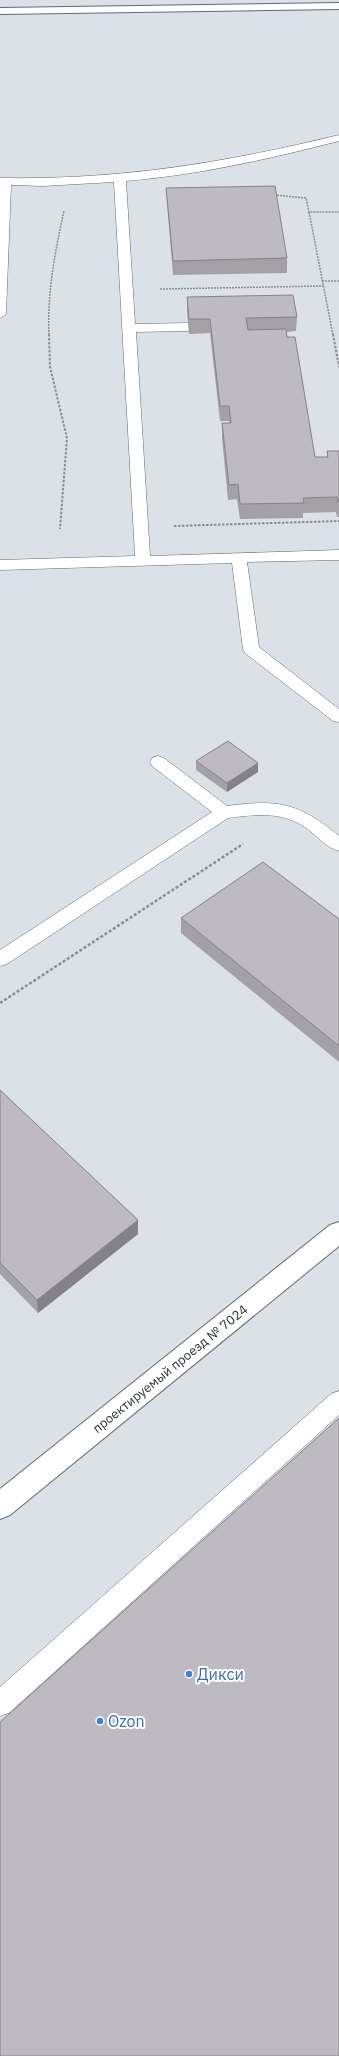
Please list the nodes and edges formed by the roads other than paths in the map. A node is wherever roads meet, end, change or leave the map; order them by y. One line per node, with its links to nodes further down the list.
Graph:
1 (0, 0): 2 (main road)
2 (28, 0)
3 (339, 6): 4 (main road)
4 (0, 11)
5 (339, 138): 6 (lane)
6 (120, 179): 7 (lane); 9 (lane)
7 (2, 181): 8 (lane)
8 (0, 314)
9 (128, 324): 9 (lane); 12 (lane)
10 (339, 555): 11 (lane)
11 (239, 558): 12 (lane); 14 (lane)
12 (143, 561): 13 (lane)
13 (0, 565)
14 (339, 717)
15 (158, 762): 16 (lane)
16 (224, 812): 17 (lane); 18 (lane)
17 (339, 845)
18 (0, 959)
19 (339, 1232): 21 (main road, проектируемый проезд № 7024)
20 (339, 1401): 22 (lane)
21 (0, 1506)
22 (0, 1704)

